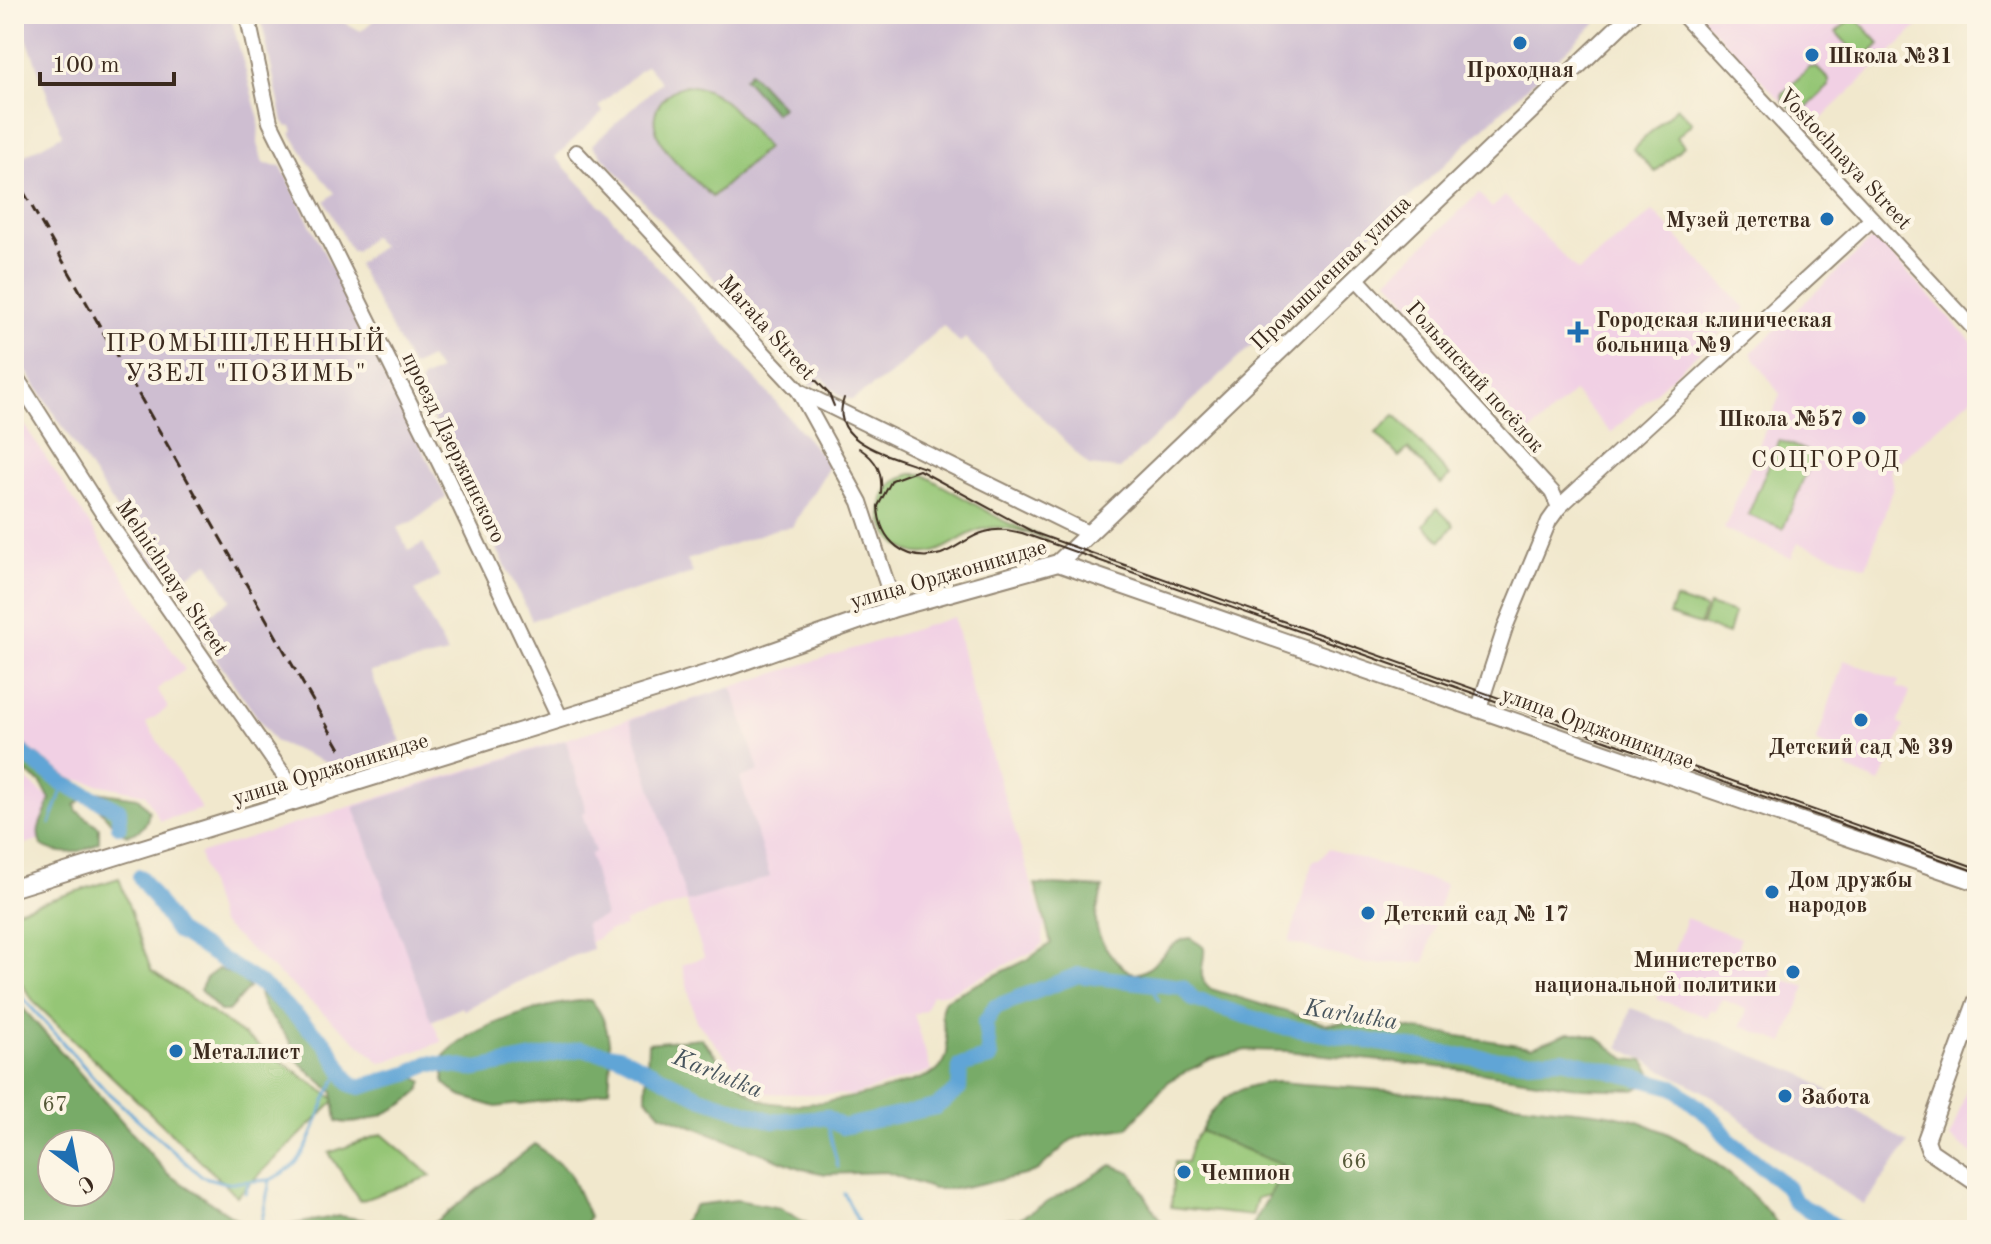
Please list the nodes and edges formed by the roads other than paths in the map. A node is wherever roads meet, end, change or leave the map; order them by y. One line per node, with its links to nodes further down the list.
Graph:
1 (247, 14): 15 (street, проезд Дзержинского)
2 (1632, 14): 6 (main road, Промышленная улица)
3 (1682, 14): 5 (street, Vostochnaya Street)
4 (576, 152): 9 (street, Marata Street)
5 (1872, 219): 7 (street, Vostochnaya Street); 10 (street)
6 (1356, 278): 10 (street, Гольянский посёлок); 11 (main road, Промышленная улица)
7 (1977, 332)
8 (14, 374): 16 (street, Melnichnaya Street)
9 (799, 391): 11 (street); 13 (street, Marata Street)
10 (1559, 507): 14 (street)
11 (1088, 533): 12 (main road, Промышленная улица)
12 (1058, 563): 13 (main road, улица Орджоникидзе); 14 (main road, улица Орджоникидзе)
13 (895, 608): 15 (main road, улица Орджоникидзе)
14 (1479, 708): 17 (main road, улица Орджоникидзе)
15 (561, 719): 16 (main road, улица Орджоникидзе)
16 (301, 800): 18 (main road, улица Орджоникидзе)
17 (1977, 882)
18 (14, 888)
19 (1977, 1000): 20 (main road)
20 (1977, 1183)

